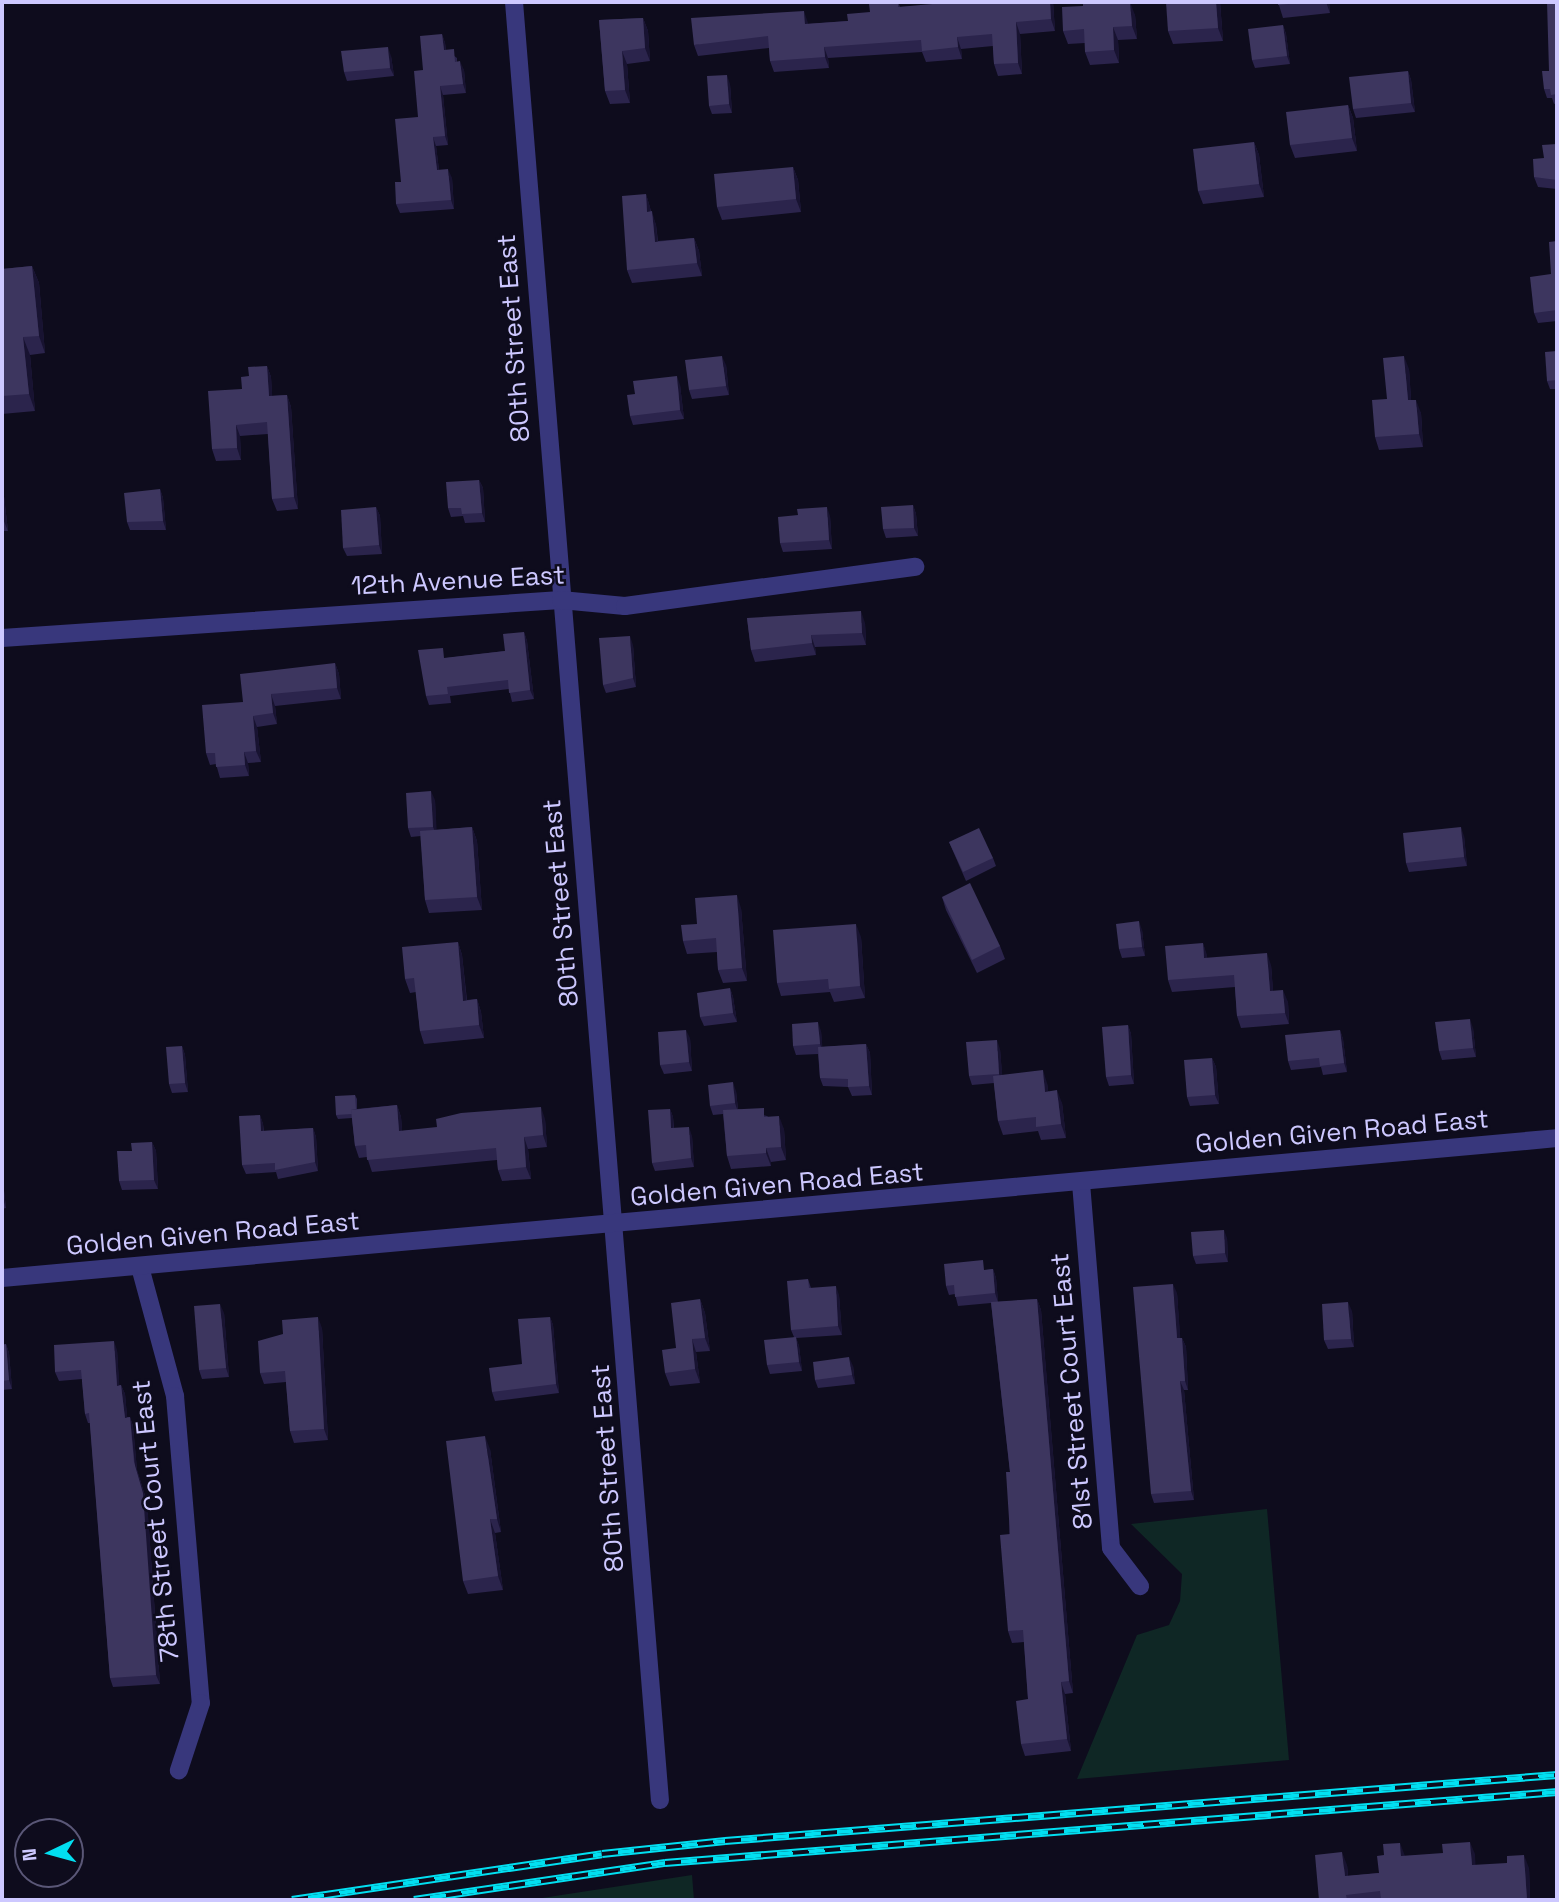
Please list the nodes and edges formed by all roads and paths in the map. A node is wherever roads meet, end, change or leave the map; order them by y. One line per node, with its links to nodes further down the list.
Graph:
1 (514, 2): 3 (street, 80th Street East)
2 (915, 567): 3 (street, 12th Avenue East)
3 (561, 600): 4 (street, 12th Avenue East); 7 (street, 80th Street East)
4 (2, 638)
5 (1557, 1138): 6 (street, Golden Given Road East)
6 (1081, 1183): 7 (street, Golden Given Road East); 10 (street, 81st Street Court East)
7 (616, 1226): 8 (street, Golden Given Road East); 12 (street, 80th Street East)
8 (140, 1267): 9 (street, Golden Given Road East); 11 (street, 78th Street Court East)
9 (2, 1278)
10 (1140, 1586)
11 (179, 1770)
12 (660, 1800)

